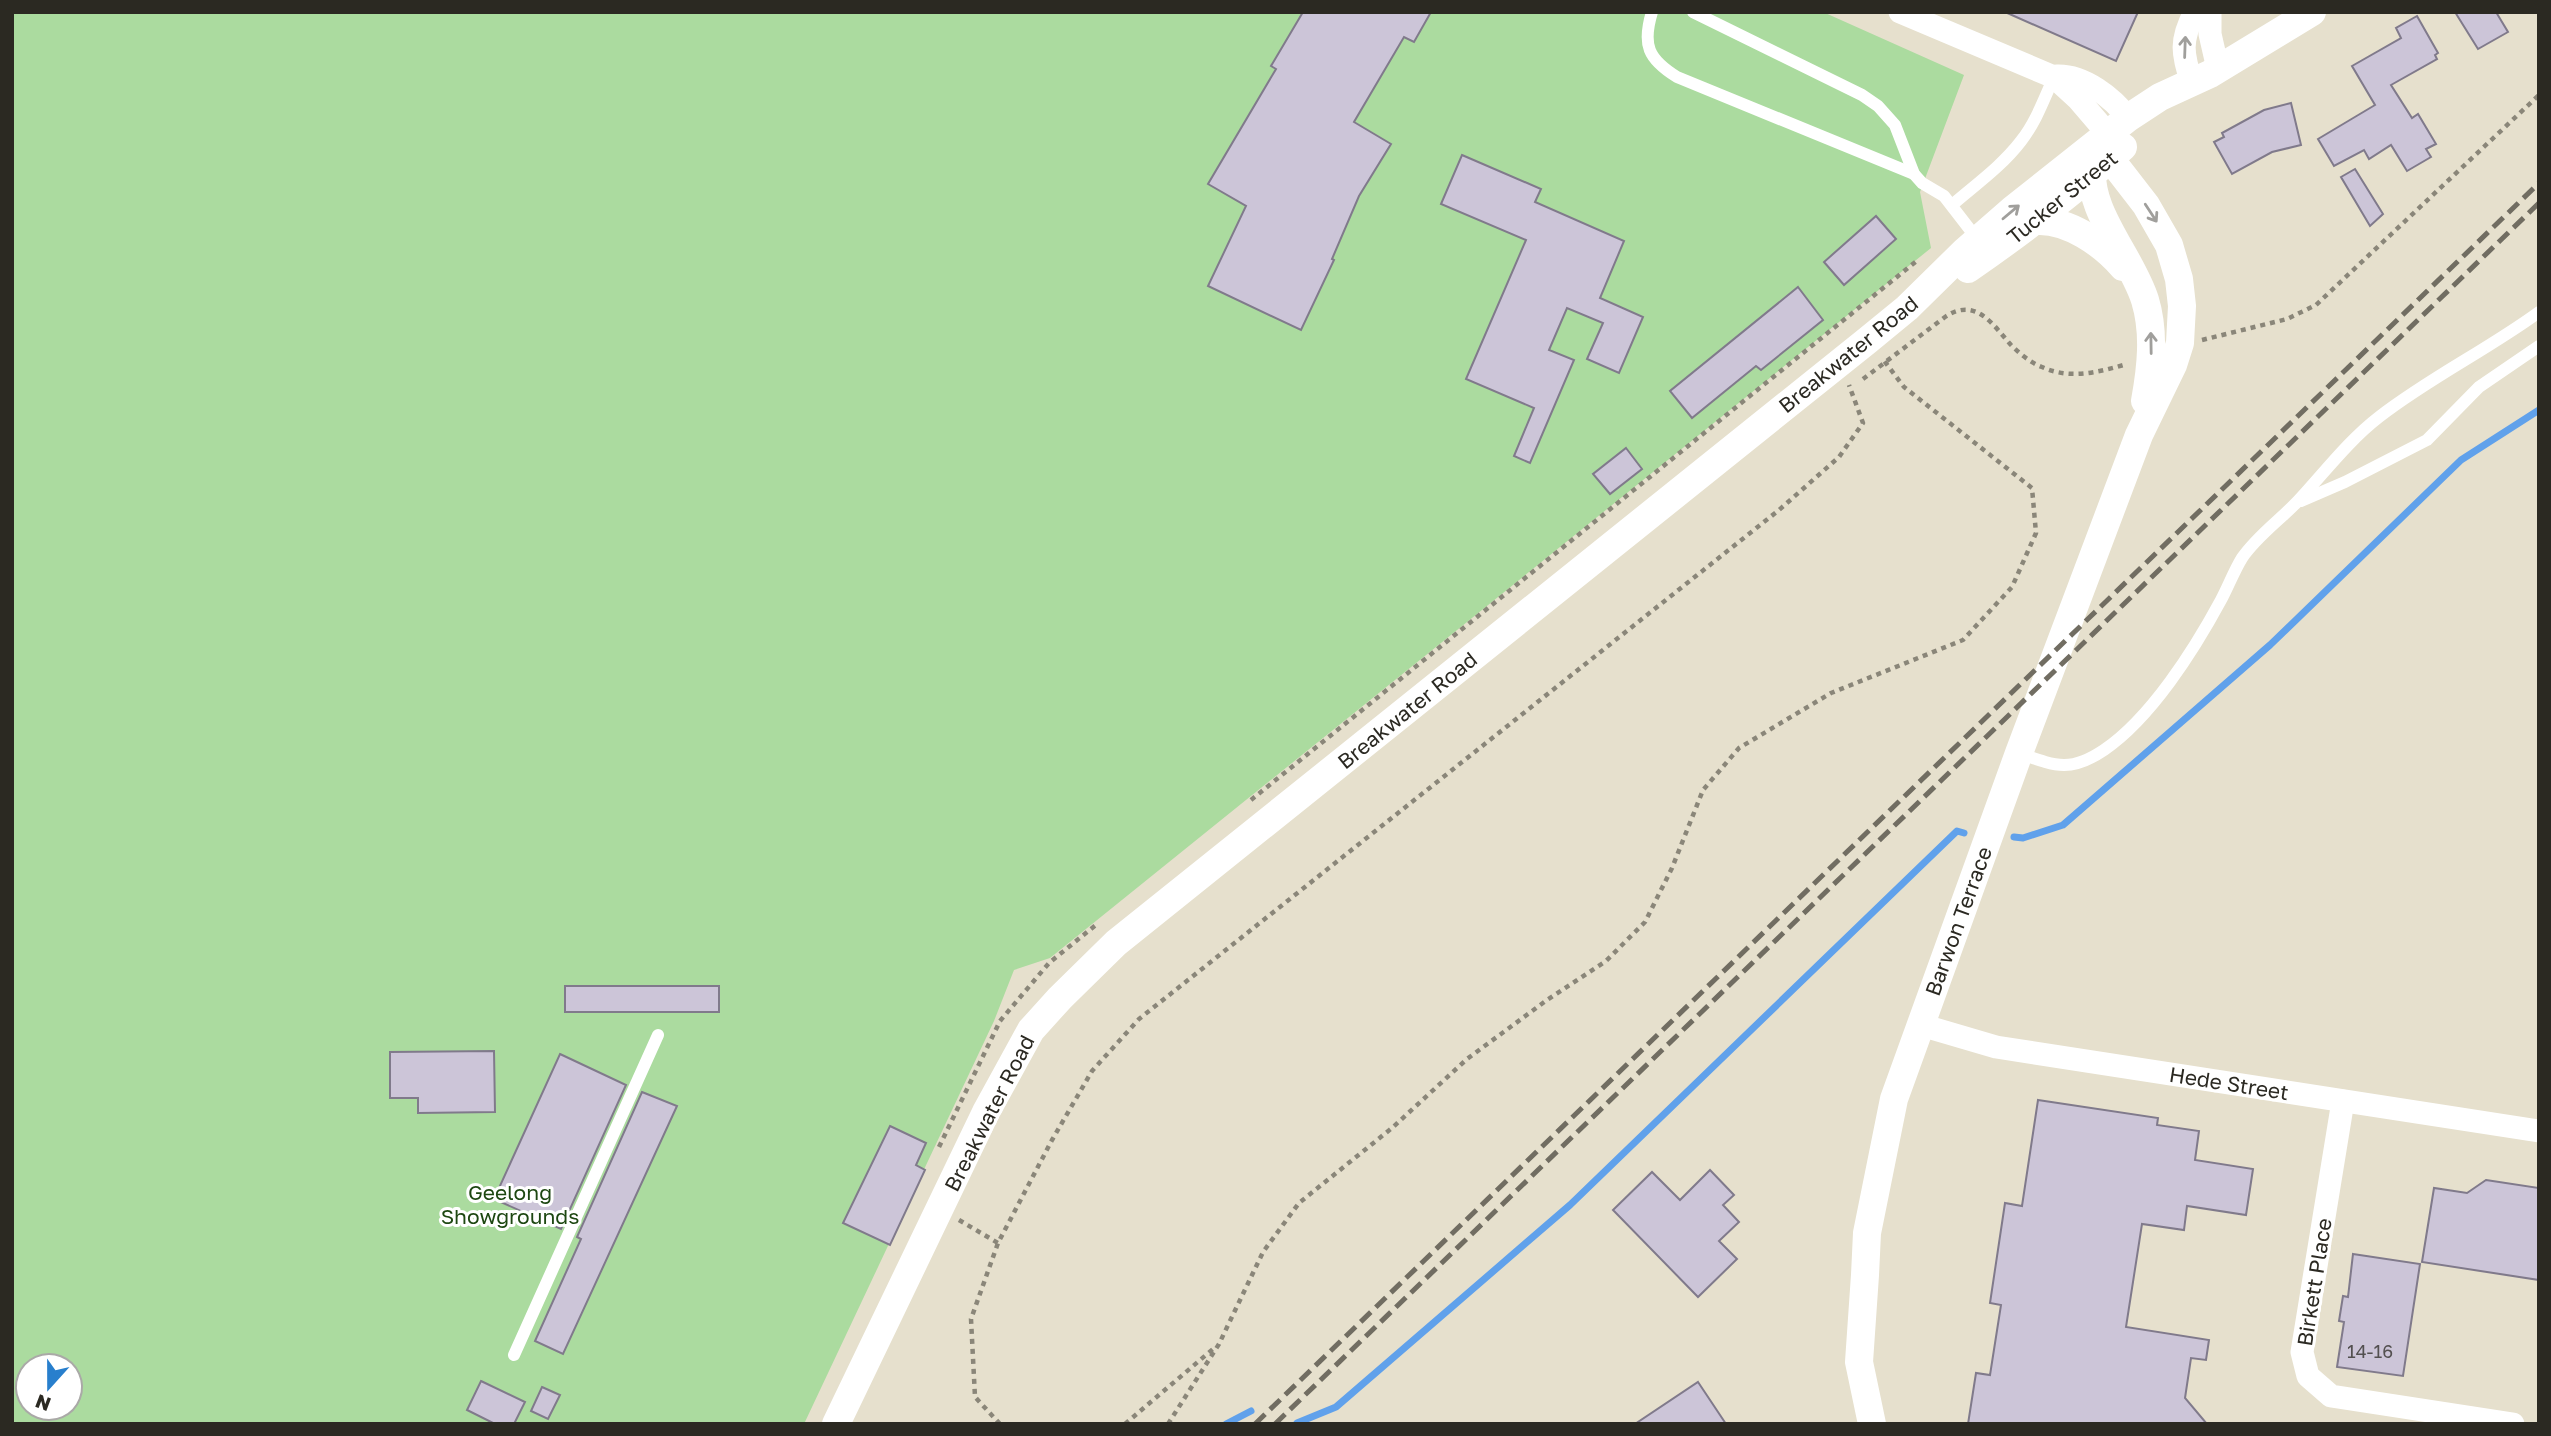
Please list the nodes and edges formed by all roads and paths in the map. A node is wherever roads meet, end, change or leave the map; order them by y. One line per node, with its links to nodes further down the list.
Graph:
1 (1652, 12): 10 (lane)
2 (1693, 12): 10 (lane)
3 (1899, 12): 7 (street)
4 (2195, 12): 8 (street, one-way to 4)
5 (2210, 12): 8 (street)
6 (2312, 12): 8 (street, Tucker Street)
7 (2054, 77): 9 (street); 11 (lane)
8 (2203, 79): 9 (street, Tucker Street)
9 (2111, 145): 12 (street, Tucker Street); 13 (street, one-way to 9); 14 (street, Barwon Terrace); 20 (street, Barwon Terrace, one-way to 20)
10 (1914, 174): 11 (lane)
11 (1952, 205): 13 (lane)
12 (2036, 221): 13 (street, Tucker Street); 14 (street, Barwon Terrace)
13 (1984, 247): 15 (street, Tucker Street)
14 (2145, 301): 20 (street, Barwon Terrace, one-way to 14)
15 (1907, 308): 17 (street, Breakwater Road)
16 (2539, 312): 21 (lane)
17 (1868, 340): 19 (street, Breakwater Road); 29 (path)
18 (2539, 346): 21 (lane)
19 (1839, 363): 27 (street, Breakwater Road); 28 (path)
20 (2138, 435): 22 (street, Barwon Terrace)
21 (2296, 503): 22 (lane)
22 (2019, 753): 23 (street, Barwon Terrace)
23 (1921, 1025): 25 (street, Hede Street); 35 (street, Barwon Terrace)
24 (658, 1035): 30 (lane)
25 (2343, 1101): 26 (street, Hede Street); 36 (street, Birkett Place)
26 (2539, 1131)
27 (939, 1209): 28 (path); 31 (street, Breakwater Road)
28 (998, 1243): 32 (path)
29 (1219, 1344): 33 (path); 34 (path)
30 (514, 1355)
31 (836, 1424)
32 (1000, 1424)
33 (1125, 1424)
34 (1168, 1424)
35 (1872, 1424)
36 (2513, 1424)

